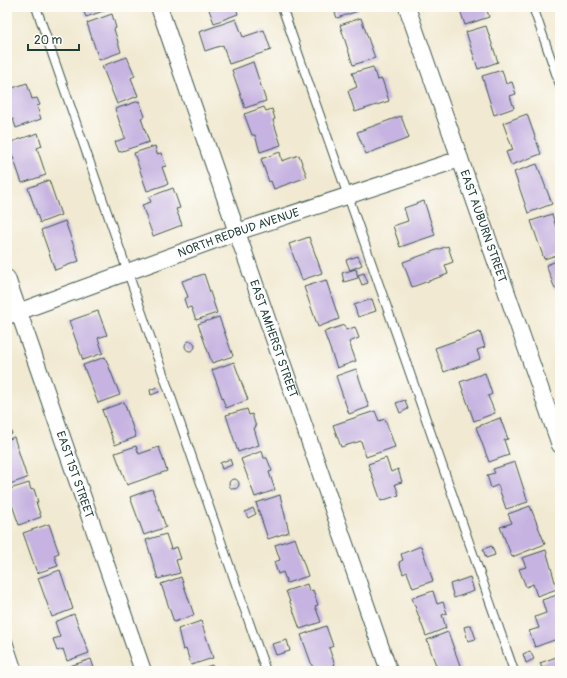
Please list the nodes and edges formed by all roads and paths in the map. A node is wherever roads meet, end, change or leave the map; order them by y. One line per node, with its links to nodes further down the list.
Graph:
1 (36, 7): 10 (lane)
2 (159, 7): 9 (street, EAST AMHERST STREET)
3 (282, 7): 8 (lane)
4 (407, 7): 7 (street, EAST AUBURN STREET)
5 (533, 7): 6 (lane)
6 (560, 85)
7 (460, 159): 8 (street, NORTH REDBUD AVENUE); 13 (street, EAST AUBURN STREET)
8 (348, 196): 9 (street, NORTH REDBUD AVENUE); 19 (lane)
9 (237, 232): 10 (street, NORTH REDBUD AVENUE); 18 (street, EAST AMHERST STREET)
10 (128, 272): 12 (street, NORTH REDBUD AVENUE); 17 (lane)
11 (7, 278): 12 (street, EAST 1ST STREET)
12 (13, 314): 16 (street, EAST 1ST STREET)
13 (560, 445)
14 (7, 638): 15 (lane)
15 (18, 671)
16 (143, 671)
17 (266, 671)
18 (389, 671)
19 (514, 671)

